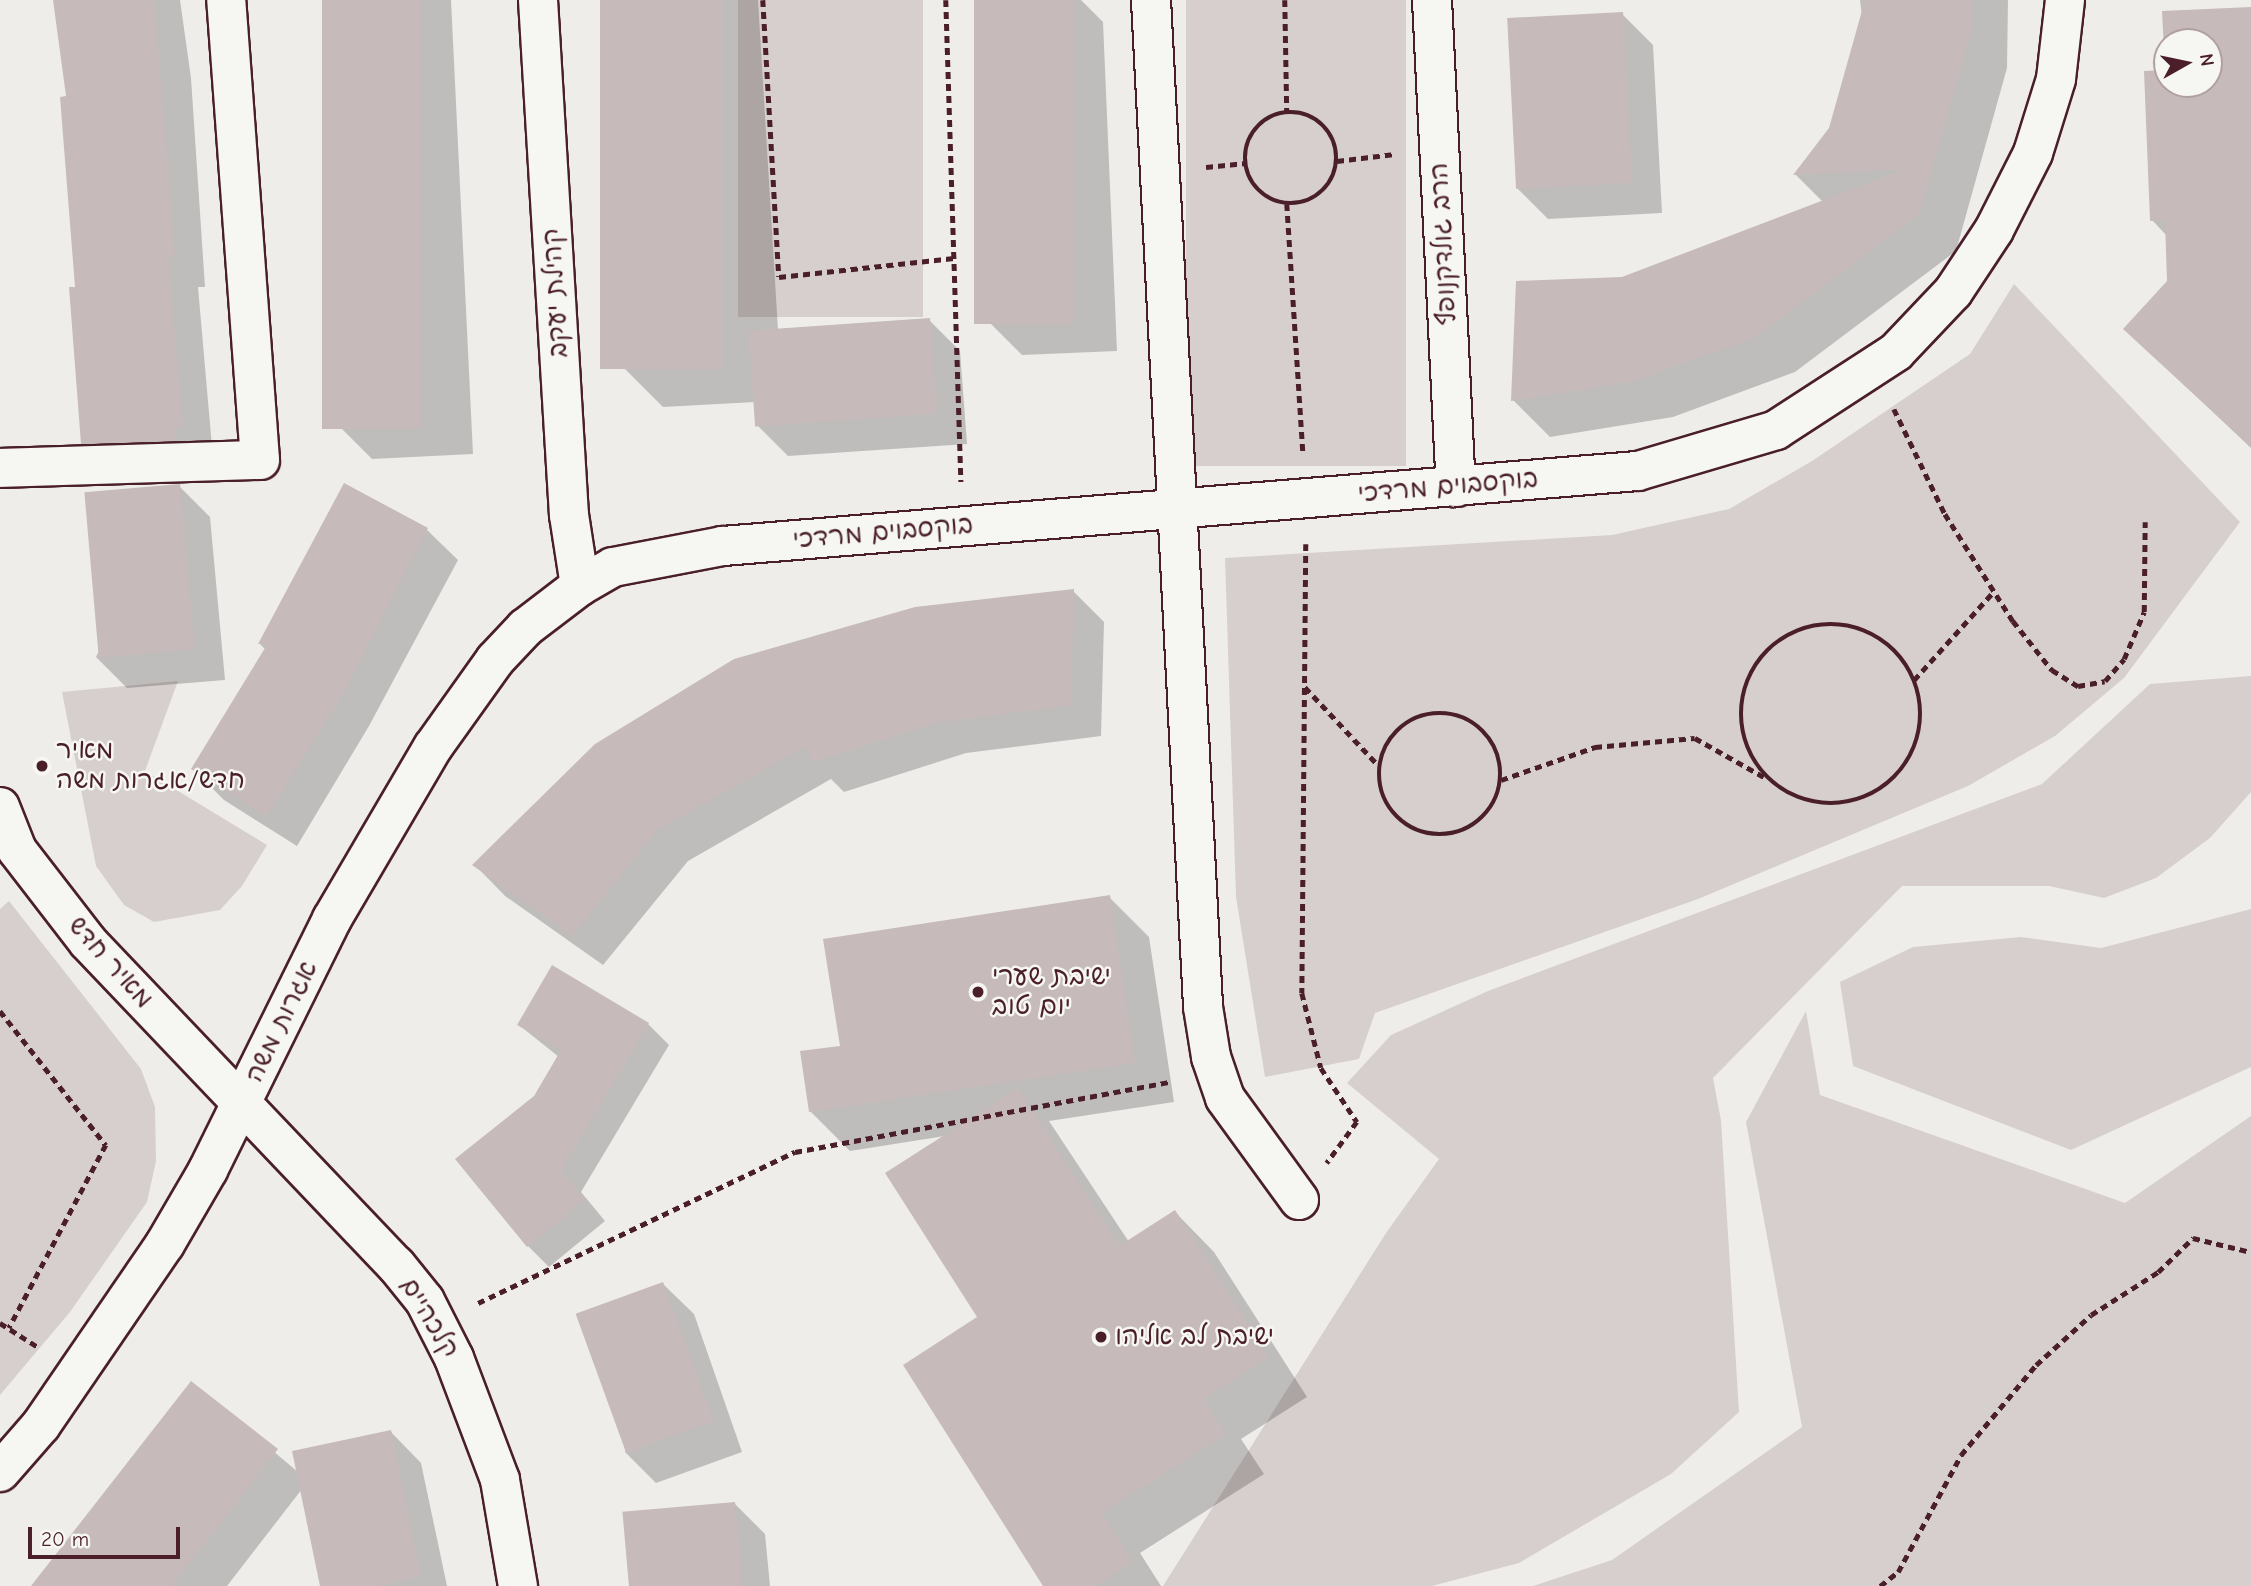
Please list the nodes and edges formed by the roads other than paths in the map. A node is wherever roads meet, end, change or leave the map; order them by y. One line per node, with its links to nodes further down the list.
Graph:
1 (226, 0): 6 (street)
2 (538, 0): 9 (street, קהילת יעקב)
3 (1151, 0): 8 (street)
4 (1432, 0): 7 (street, הרב גולדקנופף)
5 (2065, 0): 7 (street, בוקסבוים מרדכי)
6 (0, 468)
7 (1456, 487): 8 (street, בוקסבוים מרדכי)
8 (1177, 509): 9 (street, בוקסבוים מרדכי); 12 (street)
9 (580, 586): 11 (street, אגרות משה)
10 (0, 807): 11 (street, מאיר חדש)
11 (241, 1105): 13 (street, אגרות משה); 14 (street, קלכהיים)
12 (1299, 1200)
13 (0, 1472)
14 (518, 1586)

